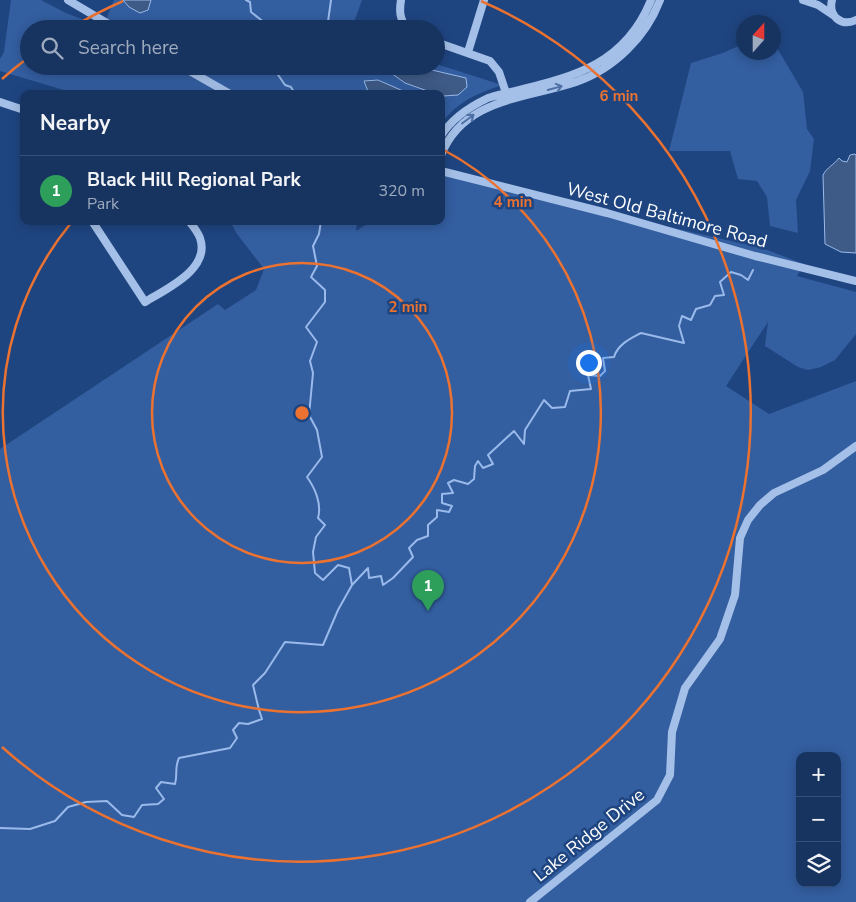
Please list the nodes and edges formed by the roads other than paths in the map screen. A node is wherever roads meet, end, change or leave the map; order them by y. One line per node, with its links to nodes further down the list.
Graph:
1 (68, 0): 9 (street)
2 (401, 0): 10 (street)
3 (484, 0): 13 (street)
4 (651, 0): 16 (street)
5 (660, 0): 16 (street, one-way to 5)
6 (803, 0): 8 (street)
7 (832, 0): 8 (street)
8 (833, 15): 11 (street)
9 (102, 20)
10 (401, 20)
11 (856, 20)
12 (445, 45): 13 (street)
13 (468, 52): 16 (street)
14 (197, 75): 15 (street)
15 (223, 90)
16 (507, 97): 19 (street); 20 (street, one-way to 16)
17 (0, 102): 18 (street)
18 (20, 109)
19 (445, 130)
20 (445, 147)
21 (445, 172): 24 (street, West Old Baltimore Road)
22 (95, 225): 23 (street)
23 (192, 225)
24 (856, 281)
25 (856, 446): 26 (street, Lake Ridge Drive)
26 (530, 902)

